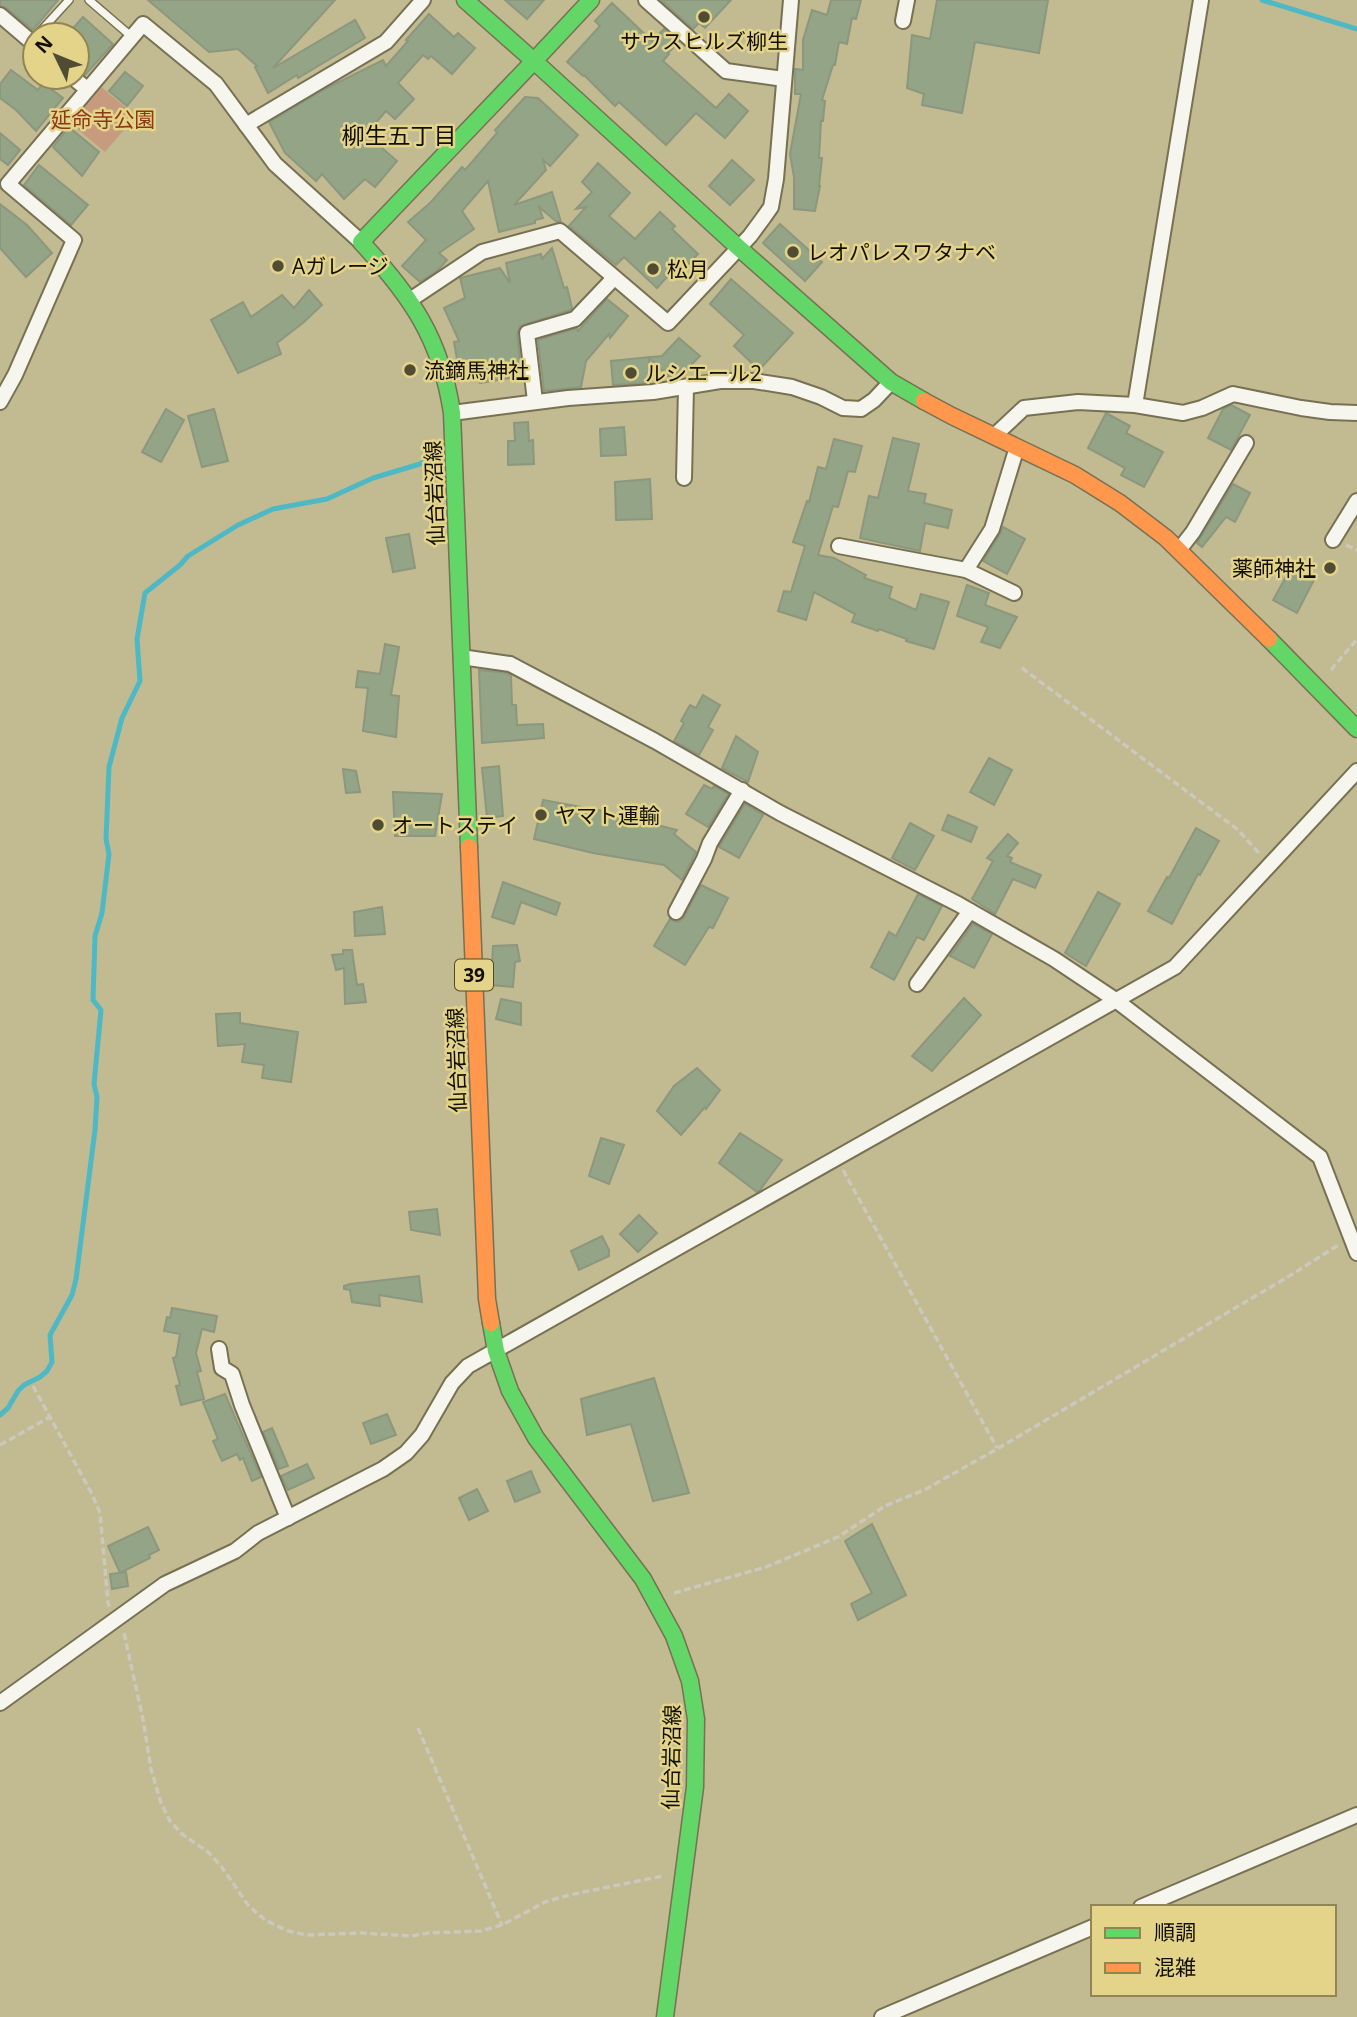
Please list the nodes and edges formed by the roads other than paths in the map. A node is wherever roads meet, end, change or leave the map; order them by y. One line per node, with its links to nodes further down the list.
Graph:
1 (69, 0): 11 (lane)
2 (89, 0): 14 (lane)
3 (423, 0): 19 (street)
4 (465, 0): 15 (main road)
5 (591, 0): 15 (main road)
6 (646, 0): 16 (street)
7 (791, 0): 16 (street)
8 (907, 0): 12 (street)
9 (1201, 0): 29 (street)
10 (0, 15): 13 (street)
11 (51, 21)
12 (904, 21)
13 (21, 30)
14 (132, 37): 17 (street); 19 (street)
15 (534, 61): 21 (main road); 22 (main road)
16 (784, 79): 22 (street)
17 (91, 83)
18 (84, 91): 20 (street)
19 (246, 125): 21 (street)
20 (4, 189): 28 (street)
21 (361, 242): 24 (main road, 仙台岩沼線 / 39)
22 (739, 248): 23 (street); 25 (main road)
23 (614, 278): 24 (street); 27 (street)
24 (410, 300): 30 (main road, 仙台岩沼線 / 39)
25 (891, 382): 26 (street); 32 (main road)
26 (686, 387): 27 (street); 35 (street)
27 (535, 401): 30 (street)
28 (0, 402)
29 (1135, 404): 31 (street); 32 (street)
30 (453, 413): 42 (main road, 仙台岩沼線 / 39)
31 (1357, 413)
32 (994, 436): 34 (main road)
33 (1246, 443): 39 (street)
34 (1017, 447): 39 (main road); 40 (street)
35 (684, 478)
36 (1357, 501): 37 (street)
37 (1333, 540)
38 (839, 546): 40 (street)
39 (1179, 550): 43 (main road)
40 (965, 570): 41 (street)
41 (1014, 593)
42 (461, 657): 45 (street); 52 (main road, 仙台岩沼線 / 39)
43 (1357, 729)
44 (1357, 771): 49 (street)
45 (742, 790): 46 (street); 47 (street)
46 (970, 911): 48 (street); 49 (street)
47 (676, 912)
48 (917, 984)
49 (1117, 1001): 50 (street); 52 (street)
50 (1357, 1252)
51 (219, 1349): 53 (street)
52 (496, 1351): 53 (street); 58 (main road, 仙台岩沼線 / 39)
53 (288, 1518): 54 (street)
54 (0, 1703)
55 (1357, 1815): 56 (street)
56 (1146, 1905)
57 (1091, 1928): 59 (street)
58 (665, 2017)
59 (882, 2017)

